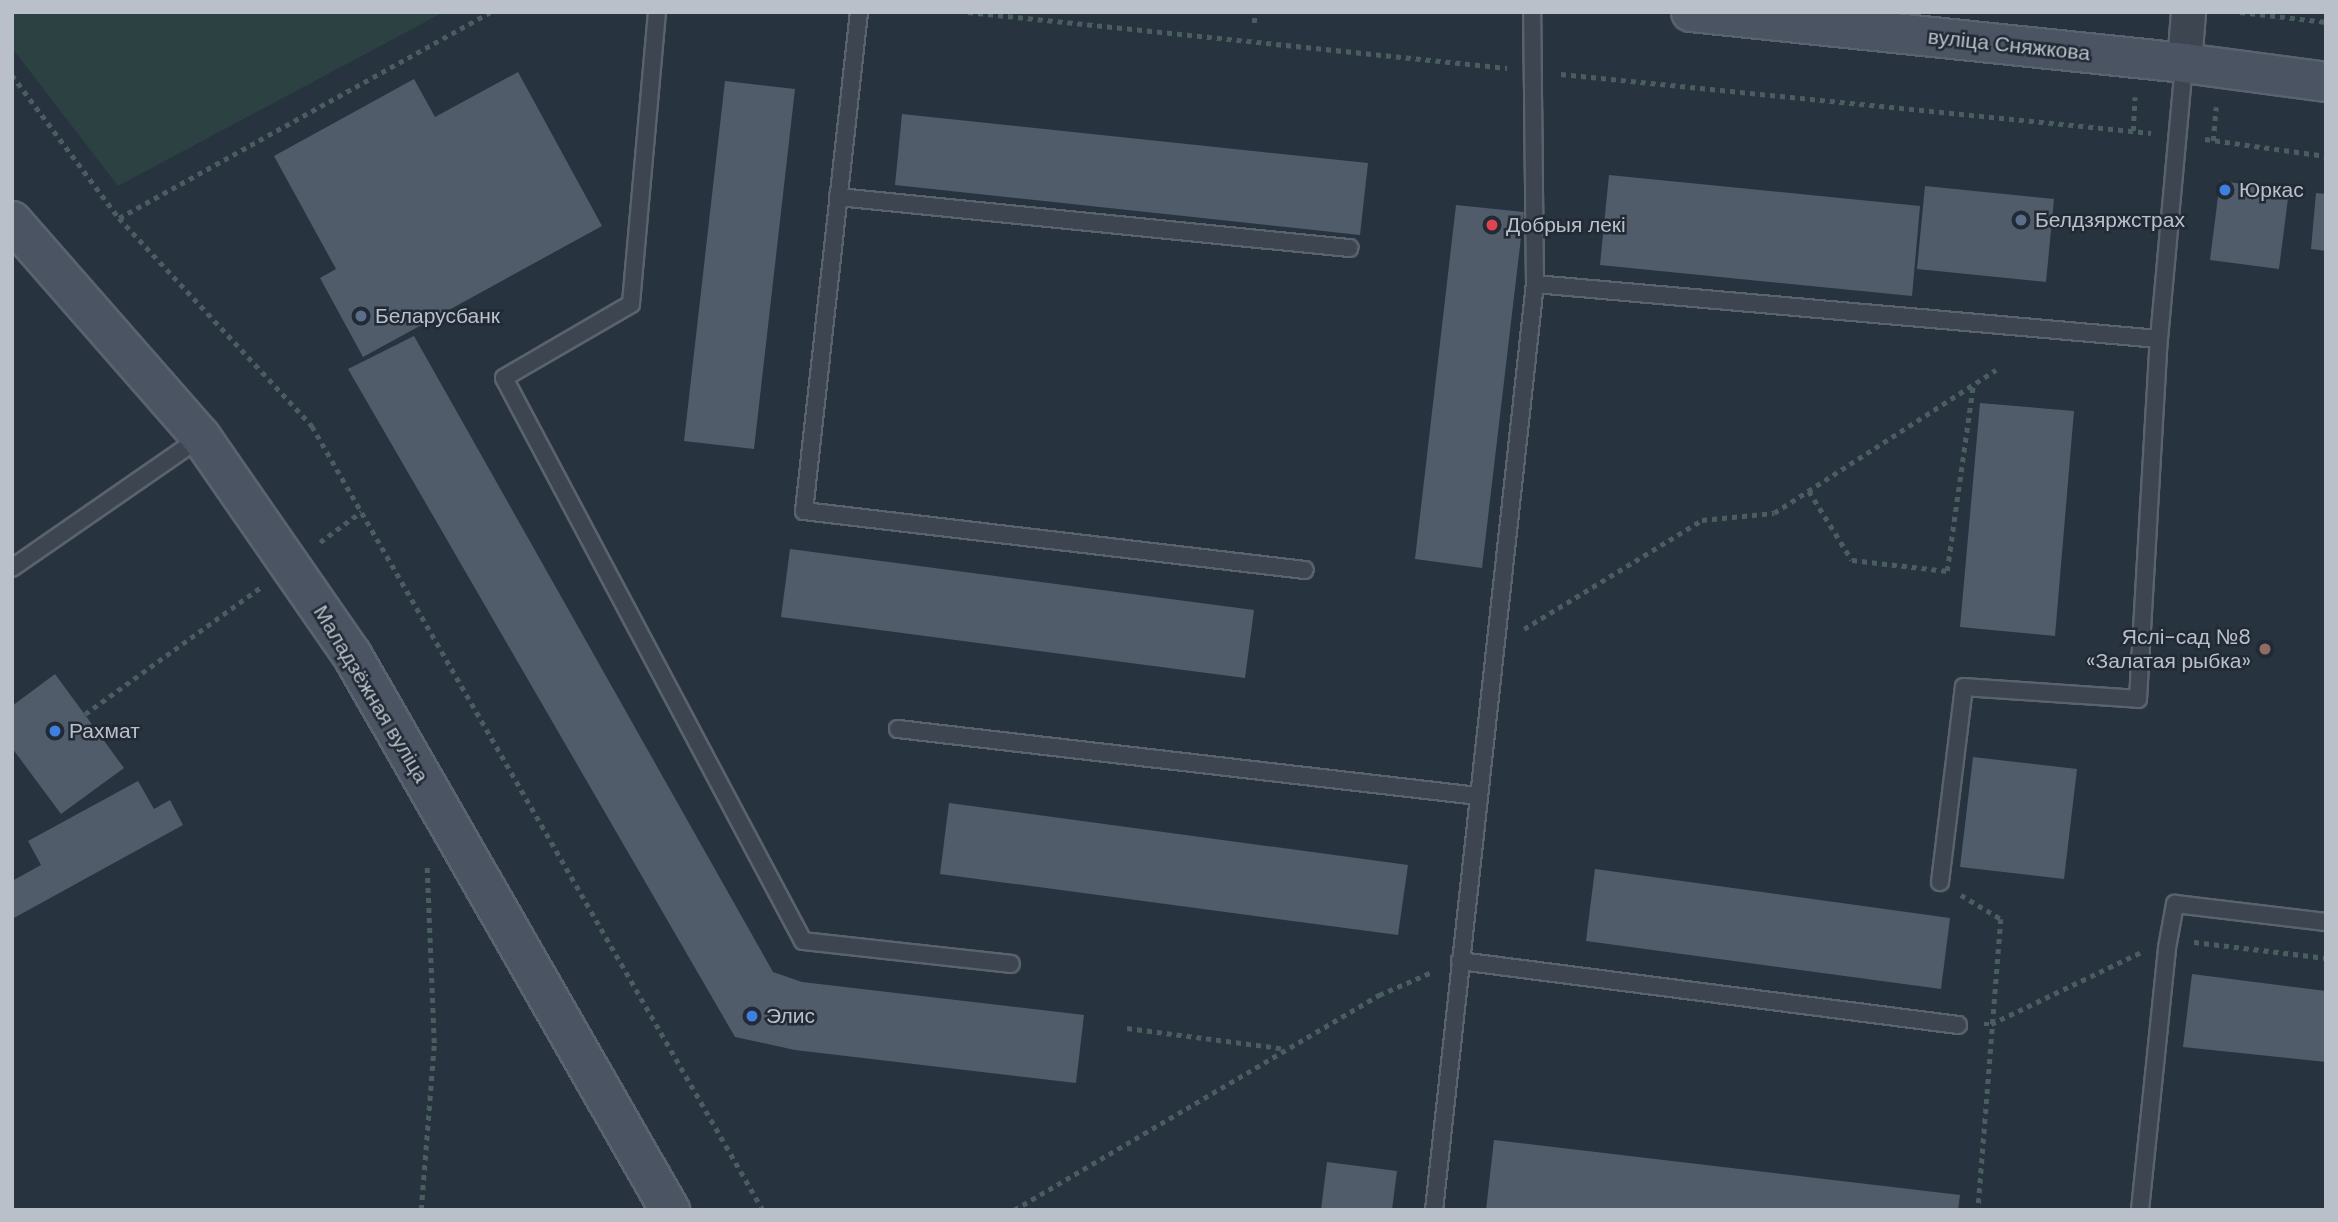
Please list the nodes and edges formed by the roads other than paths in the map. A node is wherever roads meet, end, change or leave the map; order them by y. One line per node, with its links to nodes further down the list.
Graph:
1 (657, 12): 21 (lane)
2 (859, 12): 8 (lane)
3 (1532, 12): 11 (lane)
4 (1691, 12): 6 (street, вуліца Сняжкова)
5 (2188, 12): 6 (street)
6 (2184, 63): 7 (street, вуліца Сняжкова); 12 (lane)
7 (2326, 82)
8 (838, 197): 10 (lane); 15 (lane)
9 (12, 221): 13 (street, Маладзёжная вуліца)
10 (1349, 248)
11 (1535, 285): 12 (lane); 17 (lane)
12 (2159, 339): 18 (lane)
13 (201, 437): 14 (lane); 23 (street, Маладзёжная вуліца)
14 (12, 568)
15 (1305, 570)
16 (898, 729): 17 (lane)
17 (1478, 796): 20 (lane)
18 (1940, 882)
19 (2326, 922): 25 (lane)
20 (1460, 961): 22 (lane); 24 (lane)
21 (1011, 964)
22 (1958, 1025)
23 (670, 1210)
24 (1434, 1210)
25 (2140, 1210)

